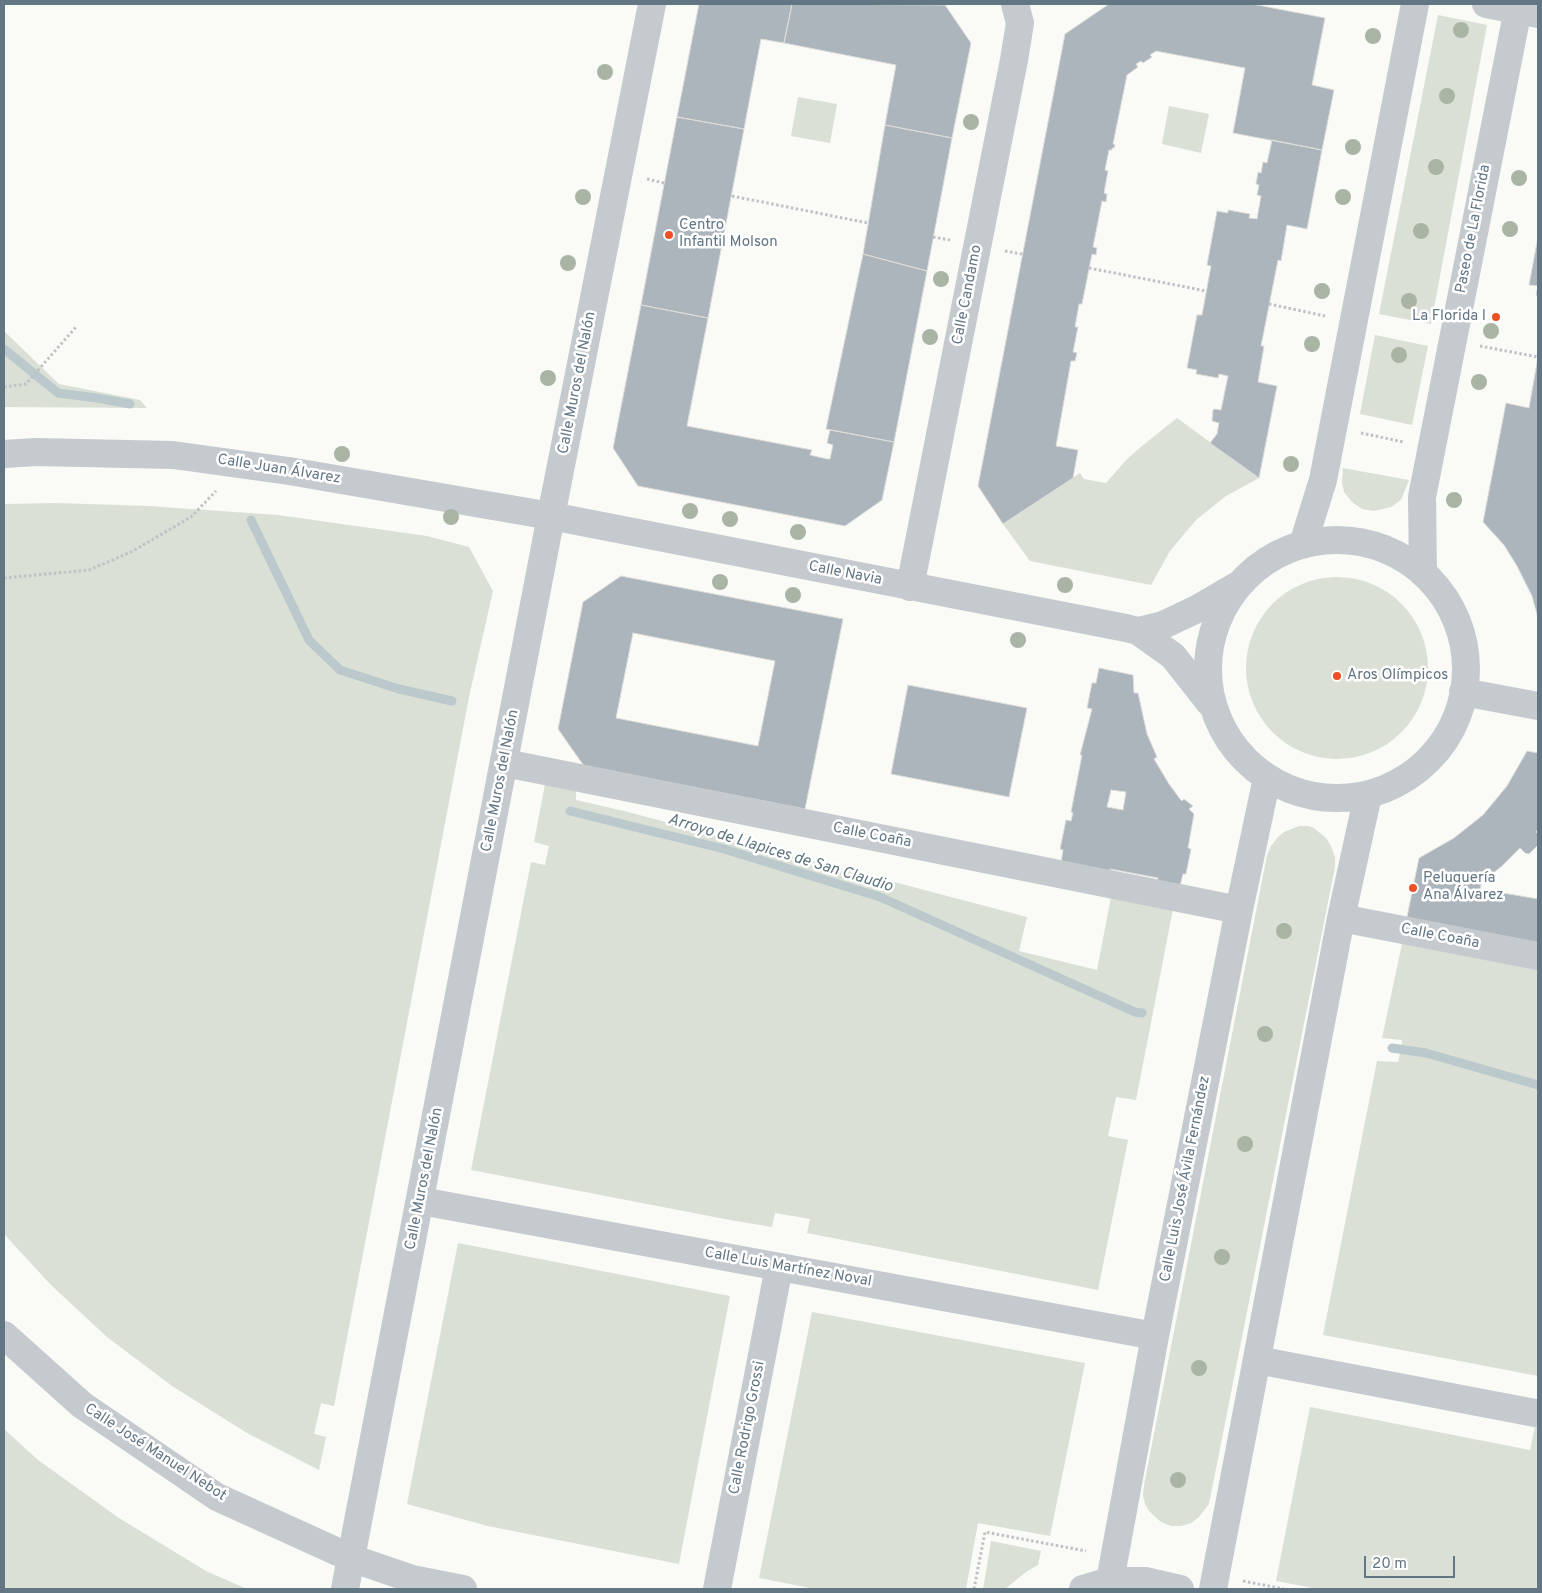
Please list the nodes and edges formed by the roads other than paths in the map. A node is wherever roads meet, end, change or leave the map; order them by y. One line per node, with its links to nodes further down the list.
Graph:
1 (652, 4): 7 (street, Calle Muros del Nalón)
2 (1015, 4): 11 (street, Calle Candamo)
3 (1415, 4): 8 (street)
4 (1486, 4): 5 (street)
5 (1525, 10): 9 (street, Paseo de La Florida)
6 (4, 454): 7 (street, Calle Juan Álvarez)
7 (551, 516): 11 (street, Calle Navia); 16 (street, Calle Muros del Nalón)
8 (1303, 544): 9 (street); 10 (street)
9 (1423, 573): 13 (street)
10 (1240, 584): 12 (street, Calle Navia); 14 (street)
11 (910, 587): 12 (street, Calle Navia)
12 (1138, 631): 14 (street, Calle Navia)
13 (1463, 692): 15 (street); 18 (street)
14 (1210, 703): 17 (street)
15 (1538, 706)
16 (505, 763): 19 (street, Calle Coaña); 22 (street, Calle Muros del Nalón)
17 (1267, 778): 18 (street); 19 (street, Calle Luis José Ávila Fernández)
18 (1368, 795): 20 (street)
19 (1239, 910): 25 (street, Calle Luis José Ávila Fernández)
20 (1341, 918): 21 (street, Calle Coaña); 26 (street)
21 (1538, 956)
22 (421, 1201): 23 (street, Calle Luis Martínez Noval); 28 (street, Calle Muros del Nalón)
23 (779, 1267): 25 (street, Calle Luis Martínez Noval); 33 (street, Calle Rodrigo Grossi)
24 (4, 1335): 28 (street, Calle José Manuel Nebot)
25 (1155, 1336): 29 (street, Calle Luis José Ávila Fernández)
26 (1257, 1360): 27 (street); 30 (street)
27 (1535, 1413)
28 (351, 1558): 31 (street, Calle Muros del Nalón); 32 (street, Calle José Manuel Nebot)
29 (1113, 1569): 34 (street); 35 (street)
30 (1214, 1582)
31 (345, 1589)
32 (463, 1589)
33 (717, 1589)
34 (1083, 1589)
35 (1180, 1589)

